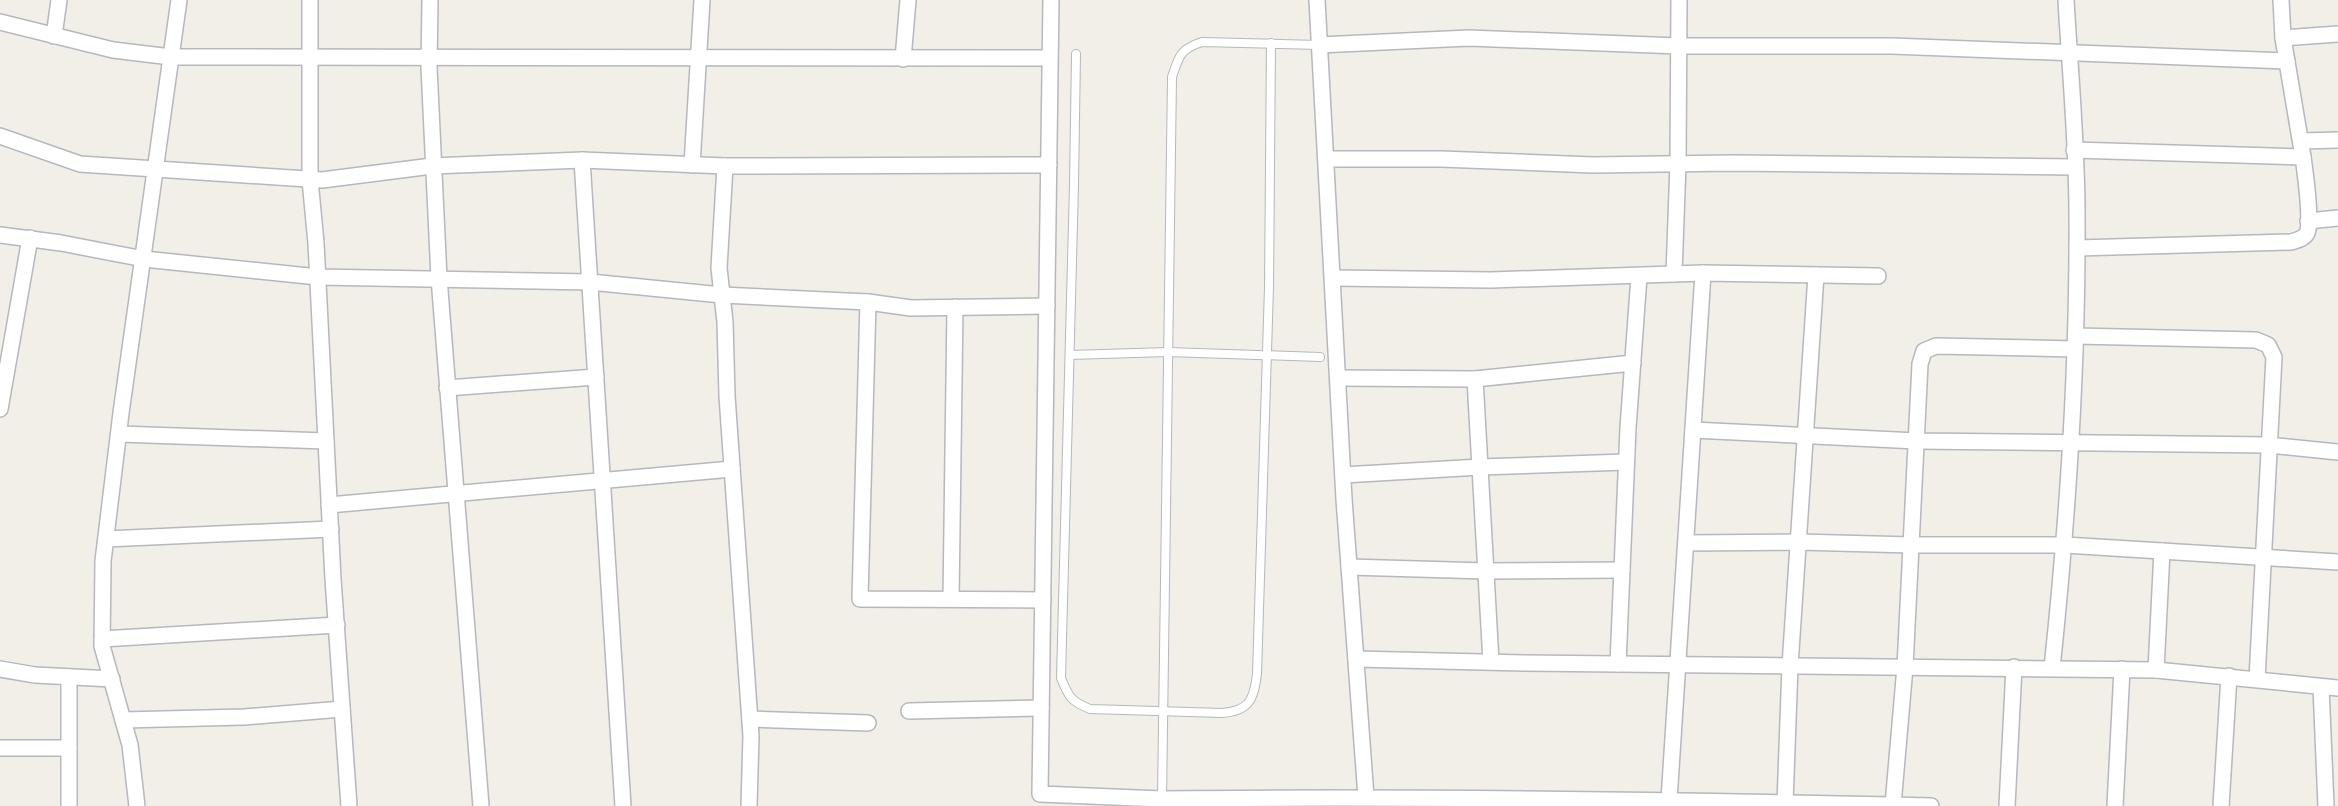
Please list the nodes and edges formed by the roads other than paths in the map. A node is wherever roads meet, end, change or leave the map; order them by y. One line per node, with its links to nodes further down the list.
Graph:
1 (59, 0): 14 (street)
2 (179, 0): 22 (street)
3 (310, 0): 23 (street)
4 (430, 0): 21 (street)
5 (702, 0): 24 (street)
6 (908, 0): 26 (street)
7 (1051, 0): 25 (street)
8 (1317, 0): 17 (street)
9 (1679, 0): 18 (street)
10 (2066, 0): 19 (street)
11 (2281, 0): 15 (street)
12 (0, 22): 14 (street)
13 (2338, 34): 15 (street)
14 (54, 36): 22 (street)
15 (2283, 38): 27 (street)
16 (1271, 44): 17 (lane); 63 (lane); 65 (lane)
17 (1319, 45): 18 (street); 33 (street)
18 (1679, 46): 19 (street); 35 (street)
19 (2069, 53): 27 (street); 31 (street)
20 (1076, 54): 64 (lane)
21 (429, 56): 23 (street); 24 (street); 38 (street)
22 (171, 57): 23 (street); 41 (street)
23 (310, 57): 42 (street)
24 (700, 58): 26 (street); 36 (street)
25 (1050, 58): 26 (street); 37 (street)
26 (903, 59)
27 (2287, 61): 30 (street)
28 (0, 136): 41 (street)
29 (2338, 140): 30 (street)
30 (2301, 141): 32 (street)
31 (2074, 150): 32 (street); 40 (street)
32 (2303, 157): 44 (street)
33 (1326, 159): 35 (street); 56 (street)
34 (582, 160): 36 (street); 38 (street); 57 (street)
35 (1678, 164): 40 (street); 50 (street)
36 (692, 165): 39 (street)
37 (1049, 165): 39 (street); 60 (street)
38 (432, 166): 42 (street); 55 (street)
39 (725, 166): 58 (street)
40 (2075, 167): 47 (street)
41 (156, 170): 42 (street); 48 (street)
42 (310, 180): 54 (street)
43 (2338, 219): 44 (street)
44 (2308, 221): 47 (street)
45 (0, 235): 46 (street)
46 (30, 238): 48 (street); 72 (street)
47 (2077, 248): 62 (street)
48 (144, 259): 54 (street); 74 (street)
49 (1703, 273): 50 (street); 51 (street); 73 (street)
50 (1674, 274): 52 (street)
51 (1816, 275): 53 (street); 75 (street)
52 (1639, 276): 56 (street); 67 (street)
53 (1878, 276)
54 (318, 277): 55 (street); 76 (street)
55 (439, 278): 57 (street); 71 (street)
56 (1332, 278): 69 (street)
57 (590, 282): 58 (street); 68 (street)
58 (722, 295): 59 (street); 83 (street)
59 (868, 302): 61 (street); 100 (street)
60 (1047, 306): 61 (street); 101 (street)
61 (955, 308): 100 (street)
62 (2075, 343): 77 (street); 78 (street); 79 (street)
63 (1168, 352): 64 (lane); 65 (lane); 124 (lane)
64 (1070, 355): 124 (lane)
65 (1266, 355): 66 (lane); 124 (lane)
66 (1320, 357)
67 (1633, 363): 70 (street); 81 (street)
68 (596, 377): 71 (street); 85 (street)
69 (1338, 378): 70 (street); 84 (street)
70 (1475, 379): 82 (street)
71 (447, 388): 86 (street)
72 (0, 409)
73 (1693, 430): 75 (street); 91 (street)
74 (119, 434): 76 (street); 89 (street)
75 (1806, 436): 77 (street); 90 (street)
76 (326, 441): 87 (street)
77 (1917, 441): 78 (street); 92 (street)
78 (2071, 444): 79 (street); 93 (street)
79 (2268, 445): 80 (street); 95 (street)
80 (2338, 452)
81 (1626, 462): 82 (street); 98 (street)
82 (1480, 466): 84 (street); 99 (street)
83 (732, 469): 85 (street); 125 (street)
84 (1343, 475): 97 (street)
85 (603, 481): 86 (street); 139 (street)
86 (456, 493): 87 (street); 138 (street)
87 (330, 505): 88 (street)
88 (331, 529): 89 (street); 102 (street)
89 (106, 539): 103 (street)
90 (1799, 542): 91 (street); 92 (street); 108 (street)
91 (1686, 543): 107 (street)
92 (1911, 545): 93 (street); 109 (street)
93 (2065, 545): 94 (street); 111 (street)
94 (2162, 551): 95 (street); 114 (street)
95 (2262, 557): 96 (street); 118 (street)
96 (2338, 562)
97 (1349, 567): 99 (street); 104 (street)
98 (1622, 570): 99 (street); 106 (street)
99 (1486, 571): 105 (street)
100 (951, 599): 101 (street)
101 (1043, 600): 121 (street)
102 (336, 626): 103 (street); 122 (street)
103 (102, 639): 117 (street)
104 (1356, 659): 105 (street); 130 (street)
105 (1491, 662): 106 (street)
106 (1618, 664): 107 (street)
107 (1679, 664): 108 (street); 131 (street)
108 (1790, 666): 109 (street); 133 (street)
109 (1905, 667): 110 (street); 134 (street)
110 (2014, 668): 111 (street); 142 (street)
111 (2052, 668): 113 (street)
112 (0, 669): 115 (street)
113 (2122, 669): 114 (street); 143 (street)
114 (2156, 670): 116 (street)
115 (69, 676): 117 (street); 129 (street)
116 (2229, 676): 118 (street); 144 (street)
117 (111, 679): 126 (street)
118 (2257, 679): 119 (street)
119 (2321, 687): 120 (street); 145 (street)
120 (2338, 688)
121 (1041, 708): 123 (street); 132 (street)
122 (342, 710): 126 (street); 137 (street)
123 (909, 711)
124 (1163, 711): 132 (lane)
125 (750, 719): 127 (street); 140 (street)
126 (123, 720): 136 (street)
127 (868, 723)
128 (0, 748): 129 (street)
129 (69, 748): 135 (street)
130 (1366, 797): 131 (street); 132 (street)
131 (1669, 800): 133 (street)
132 (1162, 802)
133 (1785, 803): 134 (street)
134 (1893, 805): 141 (street)
135 (69, 806)
136 (137, 806)
137 (349, 806)
138 (481, 806)
139 (623, 806)
140 (749, 806)
141 (1931, 806)
142 (2007, 806)
143 (2115, 806)
144 (2221, 806)
145 (2326, 806)

